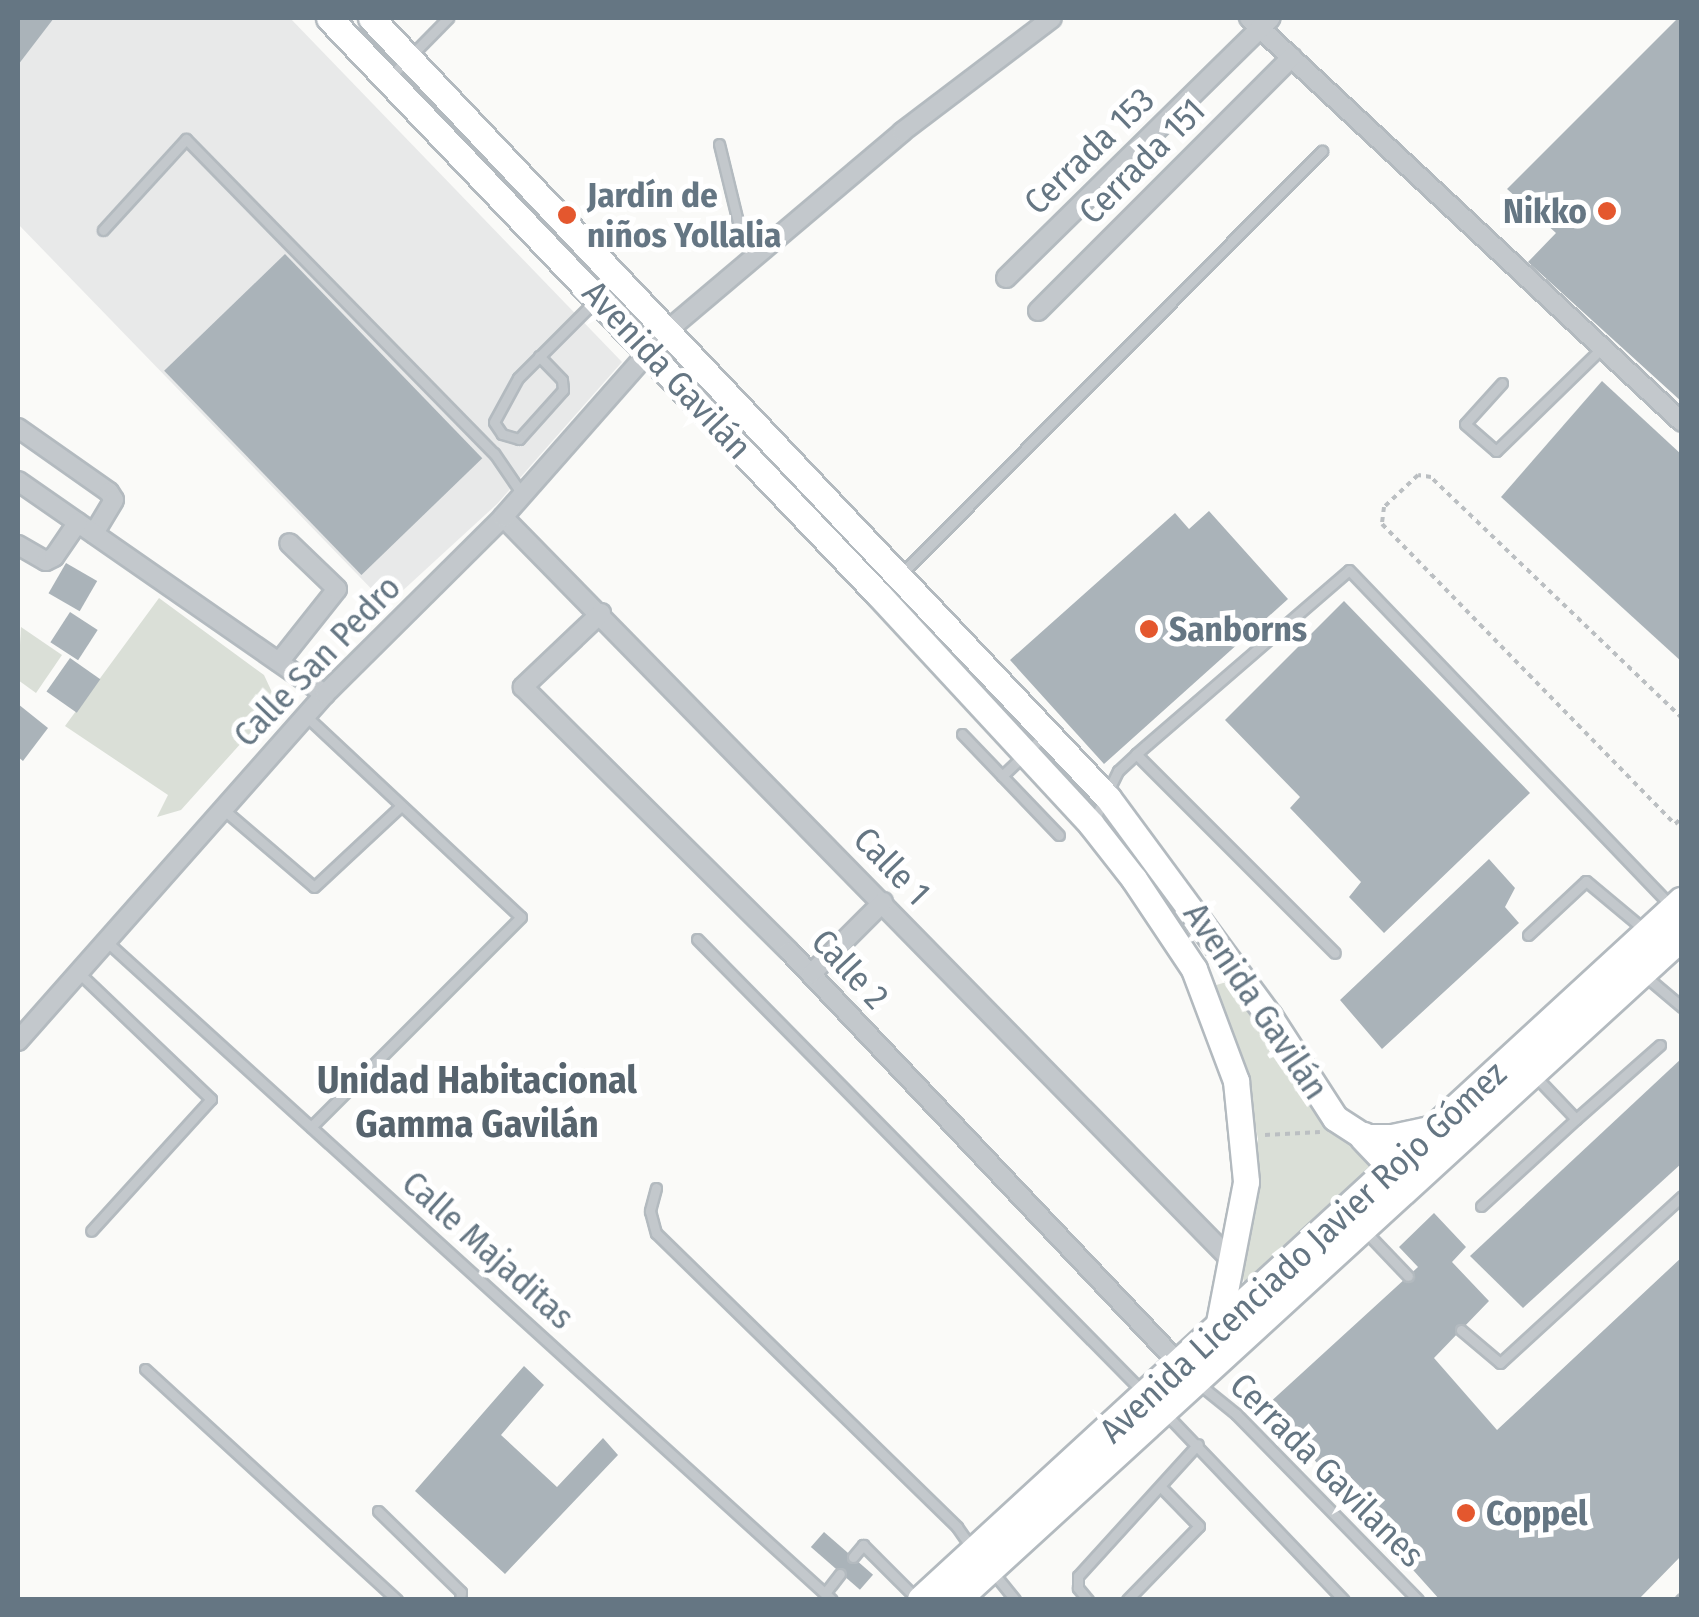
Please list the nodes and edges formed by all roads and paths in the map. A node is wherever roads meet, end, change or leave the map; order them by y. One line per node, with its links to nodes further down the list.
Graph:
1 (329, 18): 8 (main road, Avenida Gavilán)
2 (371, 18): 7 (main road, Avenida Gavilán)
3 (448, 18): 7 (lane)
4 (1052, 18): 12 (street, Calle San Pedro)
5 (1260, 21): 6 (street); 13 (street, Cerrada 153)
6 (1292, 57): 15 (street, Cerrada 151); 17 (street)
7 (409, 58): 8 (lane); 16 (main road, Avenida Gavilán)
8 (388, 79): 14 (main road, Avenida Gavilán)
9 (719, 144): 12 (lane)
10 (1322, 151): 30 (lane)
11 (103, 230): 24 (lane)
12 (754, 254): 16 (street, Calle San Pedro)
13 (1006, 278)
14 (598, 298): 18 (main road, Avenida Gavilán); 19 (lane)
15 (1038, 311)
16 (668, 330): 18 (street, Calle San Pedro); 30 (main road, Avenida Gavilán)
17 (1602, 348): 20 (lane); 21 (street)
18 (649, 350): 24 (street, Calle San Pedro); 31 (main road, Avenida Gavilán)
19 (539, 356): 19 (lane)
20 (1502, 383)
21 (1682, 422)
22 (18, 428): 27 (street)
23 (18, 481): 26 (street)
24 (523, 494): 25 (street, Calle San Pedro)
25 (503, 517): 32 (street, Calle 1); 34 (street, Calle San Pedro)
26 (78, 522): 27 (street); 29 (street)
27 (94, 533): 33 (street)
28 (288, 543): 33 (street)
29 (18, 545)
30 (900, 574): 31 (lane); 37 (main road, Avenida Gavilán)
31 (879, 595): 39 (main road, Avenida Gavilán)
32 (601, 613): 50 (street, Calle 1); 61 (street, Calle 2)
33 (279, 662): 34 (street)
34 (325, 694): 35 (street, Calle San Pedro)
35 (306, 716): 43 (lane); 44 (street, Calle San Pedro)
36 (1682, 718): 45 (path)
37 (1048, 732): 39 (lane); 42 (main road, Avenida Gavilán)
38 (962, 734): 41 (lane)
39 (1026, 753): 41 (lane); 46 (main road, Avenida Gavilán)
40 (1136, 754): 42 (lane); 51 (lane); 57 (lane)
41 (1002, 776): 47 (lane)
42 (1108, 798): 46 (lane); 48 (main road, Avenida Gavilán)
43 (401, 806): 44 (lane); 67 (lane)
44 (223, 809): 55 (street, Calle San Pedro)
45 (1682, 818)
46 (1092, 824): 49 (main road, Avenida Gavilán)
47 (1059, 835)
48 (1159, 861): 49 (main road); 56 (main road, Avenida Gavilán)
49 (1134, 879): 58 (main road, Avenida Gavilán)
50 (882, 902): 61 (street); 77 (street, Calle 1)
51 (1679, 916): 52 (main road, Avenida Licenciado Javier Rojo Gómez); 60 (main road, Avenida Licenciado Javier Rojo Gómez)
52 (1648, 932): 53 (lane); 68 (main road, Avenida Licenciado Javier Rojo Gómez)
53 (1528, 934)
54 (697, 938): 84 (lane)
55 (106, 940): 59 (street, Calle San Pedro); 67 (lane, Calle Majaditas)
56 (1222, 951): 58 (main road); 69 (main road, Avenida Gavilán)
57 (1336, 953)
58 (1194, 969): 70 (main road, Avenida Gavilán)
59 (78, 972): 63 (street, Calle San Pedro); 76 (lane)
60 (1642, 973): 62 (lane); 65 (main road, Avenida Licenciado Javier Rojo Gómez)
61 (811, 974): 83 (street, Calle 2)
62 (1682, 1007)
63 (18, 1041)
64 (1660, 1045): 66 (lane)
65 (1532, 1073): 66 (lane); 71 (main road, Avenida Licenciado Javier Rojo Gómez)
66 (1576, 1119): 74 (lane)
67 (311, 1126): 91 (lane, Calle Majaditas)
68 (1438, 1127): 69 (main road); 71 (main road, Avenida Licenciado Javier Rojo Gómez)
69 (1357, 1134): 70 (path); 71 (main road)
70 (1244, 1136): 77 (main road, Avenida Gavilán)
71 (1402, 1176): 75 (main road, Avenida Licenciado Javier Rojo Gómez); 79 (main road, Avenida Licenciado Javier Rojo Gómez)
72 (656, 1188): 89 (lane)
73 (1682, 1196): 80 (lane)
74 (1480, 1206)
75 (1363, 1229): 78 (lane); 79 (main road, Avenida Licenciado Javier Rojo Gómez)
76 (91, 1231)
77 (1233, 1262): 81 (main road, Avenida Gavilán)
78 (1408, 1276)
79 (1255, 1313): 81 (main road, Avenida Licenciado Javier Rojo Gómez); 83 (main road, Avenida Licenciado Javier Rojo Gómez)
80 (1461, 1330)
81 (1217, 1332): 83 (main road, Avenida Licenciado Javier Rojo Gómez)
82 (145, 1370): 92 (lane)
83 (1188, 1374): 84 (main road, Avenida Licenciado Javier Rojo Gómez); 100 (lane, Cerrada Gavilanes)
84 (1155, 1404): 85 (lane); 89 (main road, Avenida Licenciado Javier Rojo Gómez)
85 (1198, 1444): 86 (lane); 99 (lane)
86 (1161, 1487): 97 (lane); 98 (lane)
87 (378, 1511): 93 (lane)
88 (854, 1557): 94 (lane)
89 (982, 1560): 94 (main road, Avenida Licenciado Javier Rojo Gómez); 95 (main road, Avenida Licenciado Javier Rojo Gómez); 96 (lane)
90 (840, 1574): 91 (lane)
91 (829, 1596)
92 (397, 1600)
93 (460, 1600)
94 (920, 1600)
95 (956, 1600)
96 (1015, 1600)
97 (1088, 1600)
98 (1127, 1600)
99 (1344, 1600)
100 (1418, 1600)

